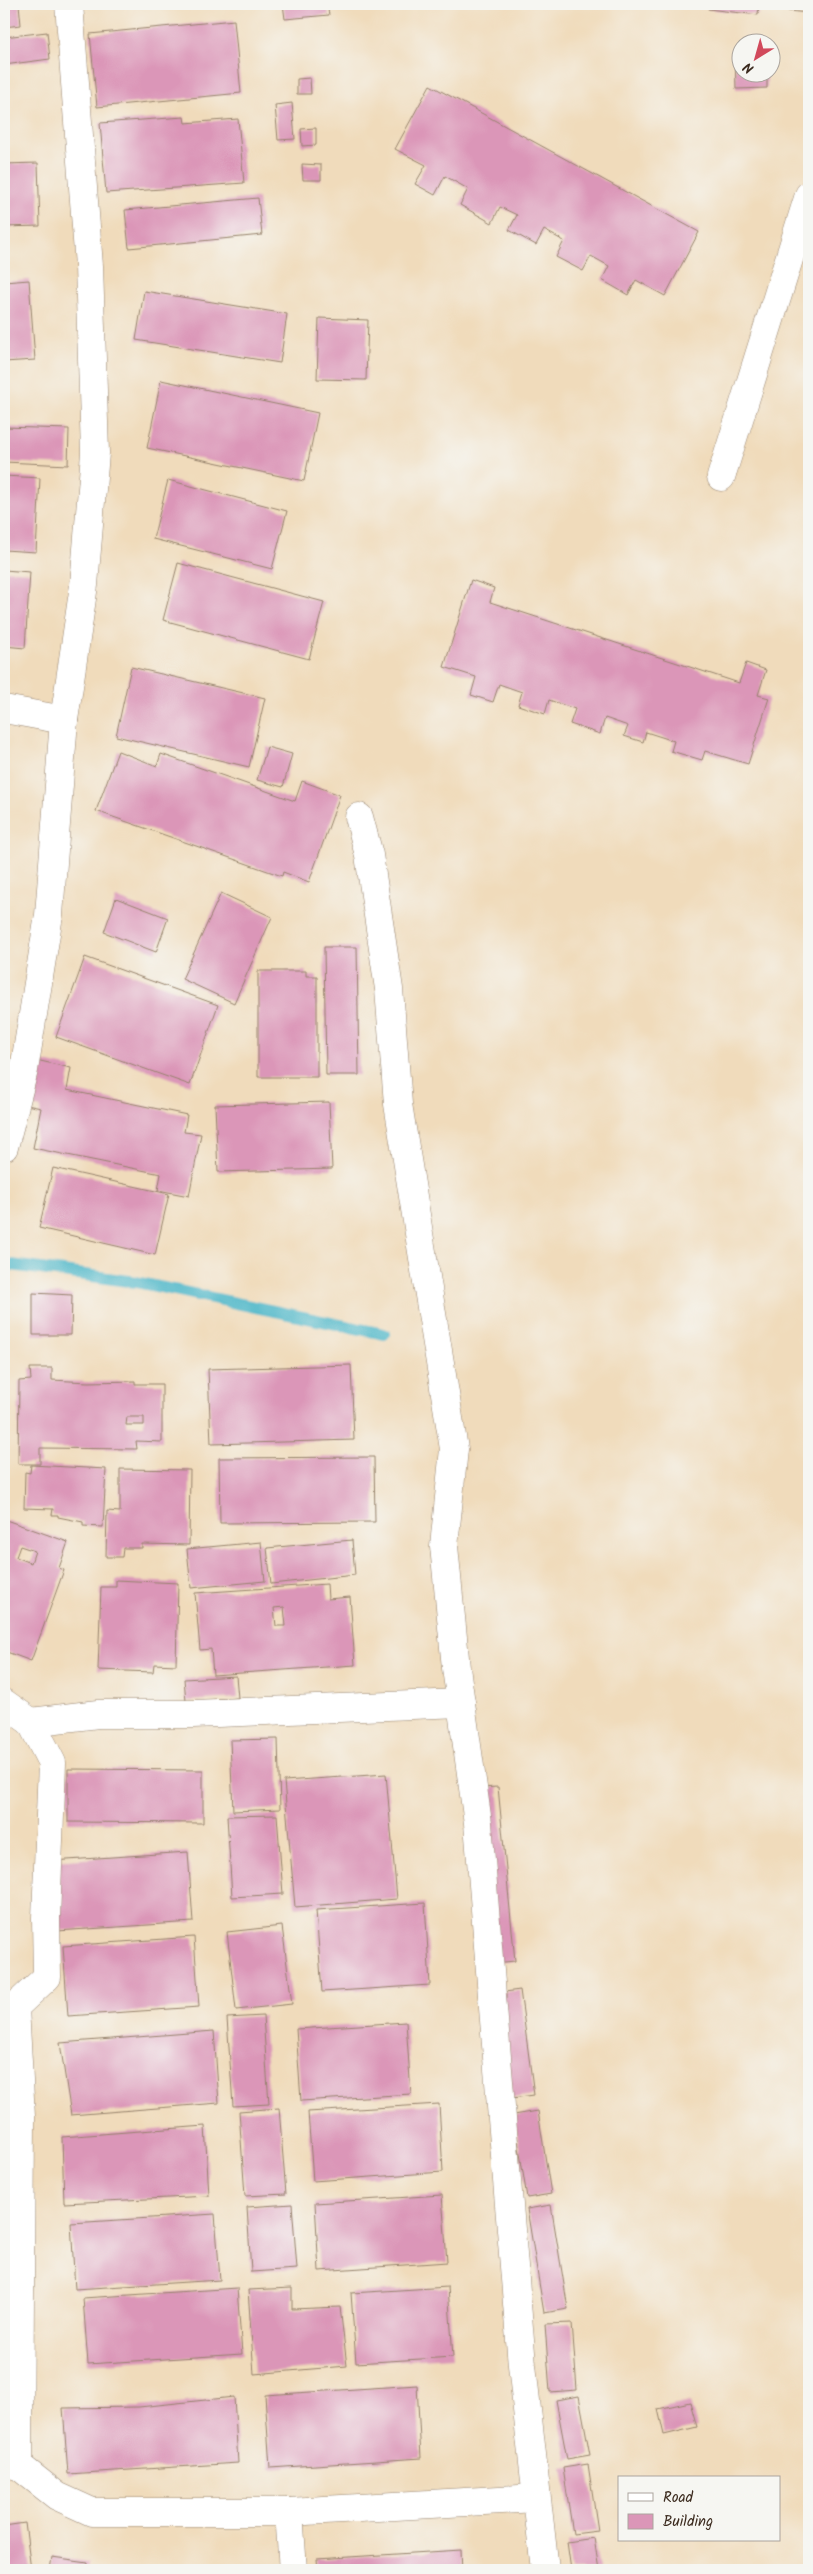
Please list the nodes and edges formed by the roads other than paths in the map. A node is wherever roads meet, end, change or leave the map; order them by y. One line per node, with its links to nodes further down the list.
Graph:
1 (69, 4): 5 (street)
2 (809, 195): 3 (street)
3 (721, 476)
4 (4, 709): 5 (street)
5 (64, 720): 7 (street)
6 (359, 816): 9 (street)
7 (4, 1147)
8 (4, 1703): 10 (street)
9 (461, 1703): 10 (street); 12 (street)
10 (31, 1722): 11 (street)
11 (11, 2465): 13 (street)
12 (536, 2498): 13 (street); 15 (street)
13 (289, 2512): 14 (street)
14 (293, 2570)
15 (545, 2570)

